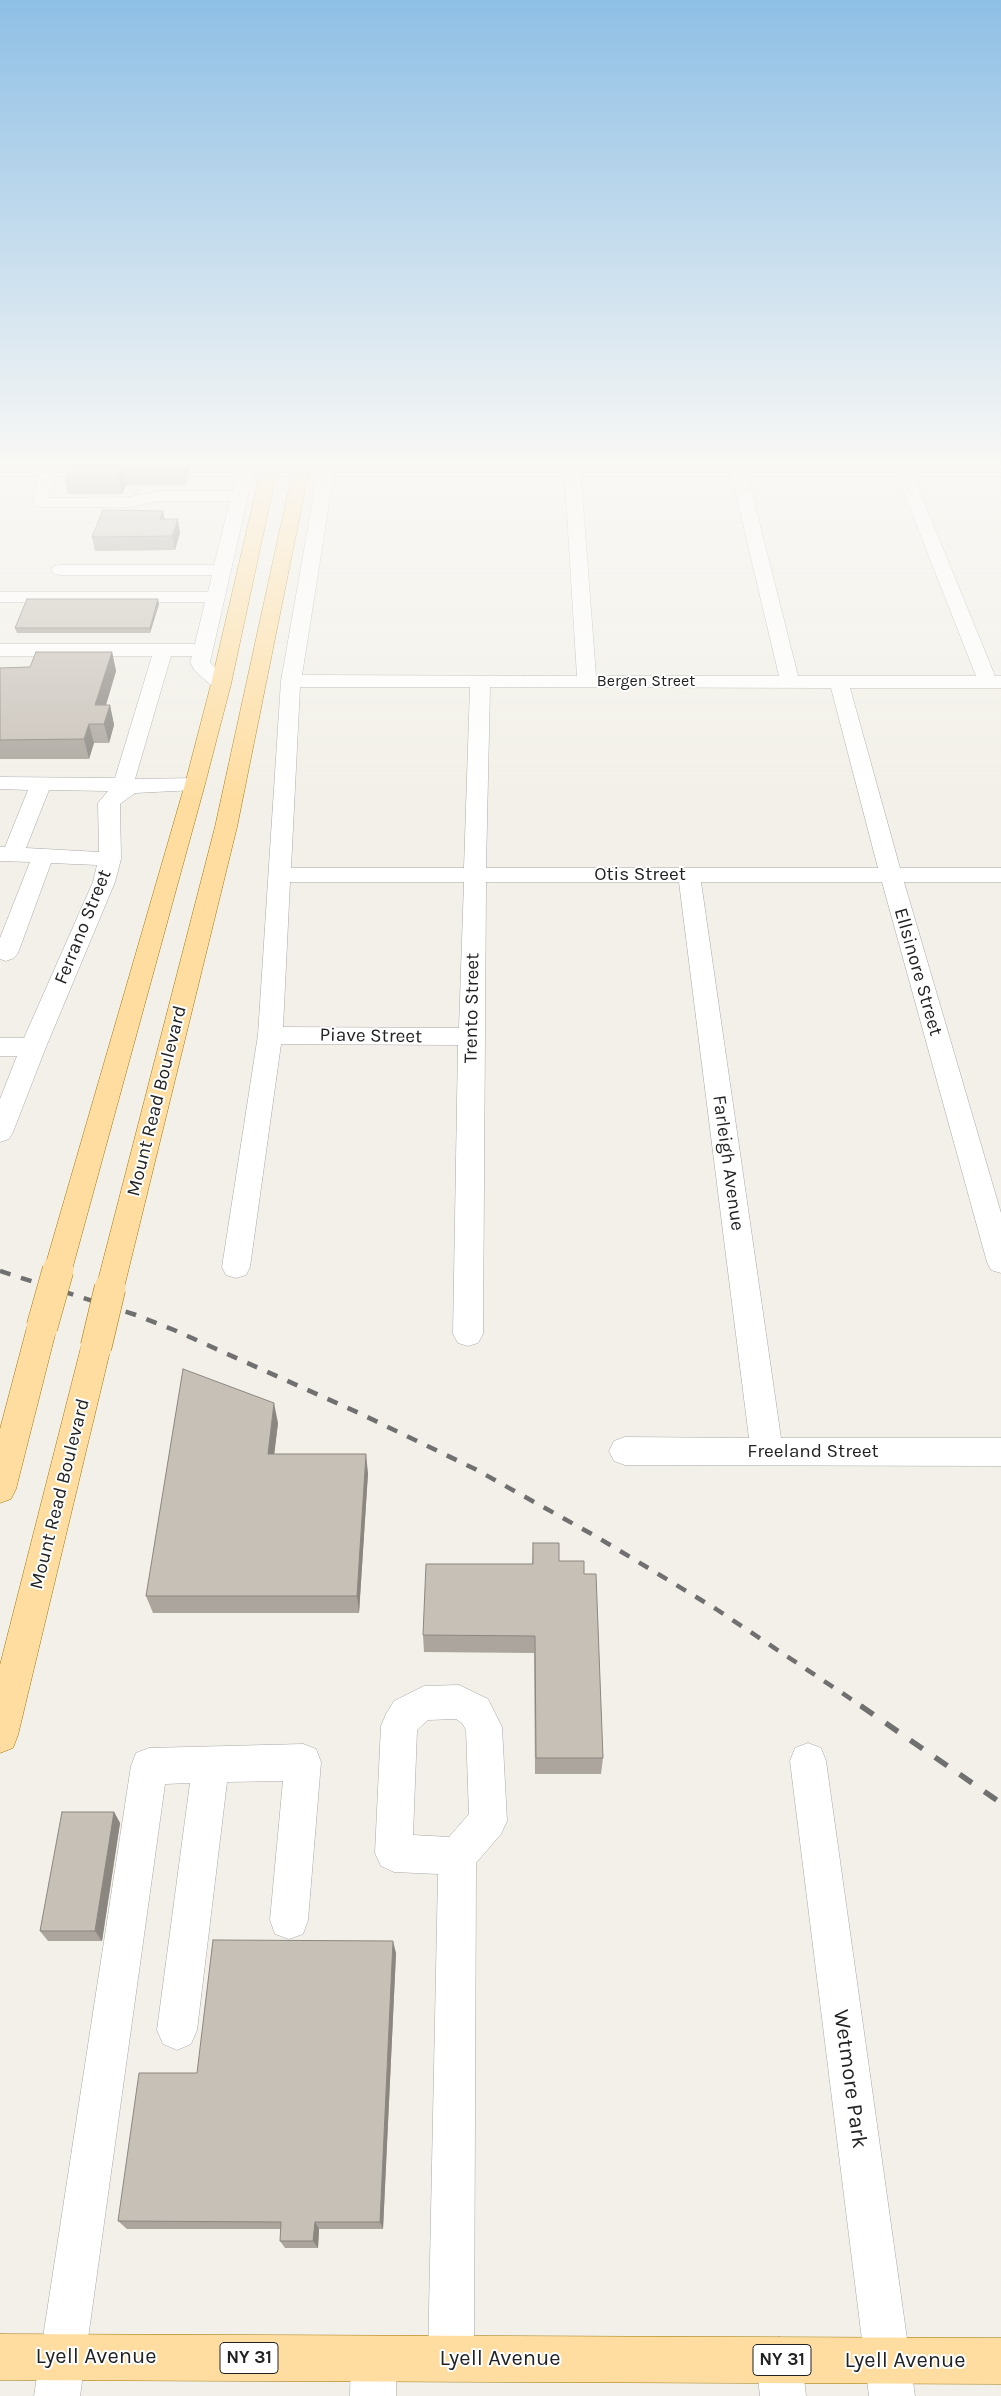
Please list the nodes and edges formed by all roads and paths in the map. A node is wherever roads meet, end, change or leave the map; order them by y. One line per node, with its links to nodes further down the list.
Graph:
1 (219, 577): 9 (street)
2 (245, 577): 19 (main road)
3 (278, 577): 20 (main road, Mount Read Boulevard)
4 (308, 577): 13 (street)
5 (580, 577): 15 (street)
6 (764, 577): 16 (street)
7 (949, 577): 18 (street)
8 (0, 597): 9 (street)
9 (215, 597): 12 (street)
10 (0, 650): 11 (street)
11 (163, 650): 12 (street); 24 (street)
12 (202, 650): 19 (street)
13 (291, 681): 14 (street, Bergen Street); 29 (street)
14 (480, 681): 15 (street, Bergen Street); 30 (street, Trento Street)
15 (587, 681): 16 (street, Bergen Street)
16 (790, 681): 17 (street, Bergen Street)
17 (839, 681): 18 (street, Bergen Street); 32 (street, Ellsinore Street)
18 (994, 682)
19 (221, 684): 23 (main road)
20 (243, 745): 23 (main road); 25 (main road, Mount Read Boulevard)
21 (0, 783): 22 (street)
22 (41, 784): 24 (street); 26 (street)
23 (195, 784): 24 (street, Ferrano Street); 25 (main road); 47 (main road, bridge)
24 (133, 785): 28 (street, Ferrano Street)
25 (226, 827): 48 (main road, Mount Read Boulevard, bridge)
26 (7, 854): 27 (street)
27 (43, 856): 28 (street); 34 (street)
28 (110, 859): 38 (street, Ferrano Street)
29 (280, 875): 30 (street, Otis Street); 35 (street)
30 (476, 875): 31 (street, Otis Street); 36 (street, Trento Street)
31 (689, 875): 32 (street, Otis Street); 45 (street, Farleigh Avenue)
32 (891, 875): 33 (street, Otis Street); 41 (street, Ellsinore Street)
33 (1001, 875)
34 (6, 953)
35 (270, 1035): 36 (street, Piave Street); 42 (street)
36 (471, 1037): 43 (street, Trento Street)
37 (0, 1047): 38 (street)
38 (33, 1047): 39 (street, Ferrano Street)
39 (7, 1097): 40 (street, Ferrano Street)
40 (0, 1132)
41 (1001, 1262)
42 (236, 1267)
43 (468, 1334)
44 (625, 1451): 45 (street, Freeland Street)
45 (768, 1452): 46 (street, Freeland Street)
46 (1001, 1452)
47 (0, 1489)
48 (0, 1735)
49 (808, 1761): 60 (street, Wetmore Park)
50 (211, 1765): 52 (street); 53 (street); 57 (street)
51 (457, 1856): 55 (street)
52 (289, 1920)
53 (177, 2030)
54 (0, 2357): 57 (main road, Lyell Avenue / NY 31)
55 (451, 2359): 58 (main road, Lyell Avenue / NY 31); 59 (main road, Lyell Avenue / NY 31)
56 (1001, 2361): 60 (main road, Lyell Avenue / NY 31)
57 (60, 2377): 58 (main road, Lyell Avenue / NY 31)
58 (374, 2378)
59 (781, 2378): 60 (main road, Lyell Avenue / NY 31)
60 (890, 2378)

